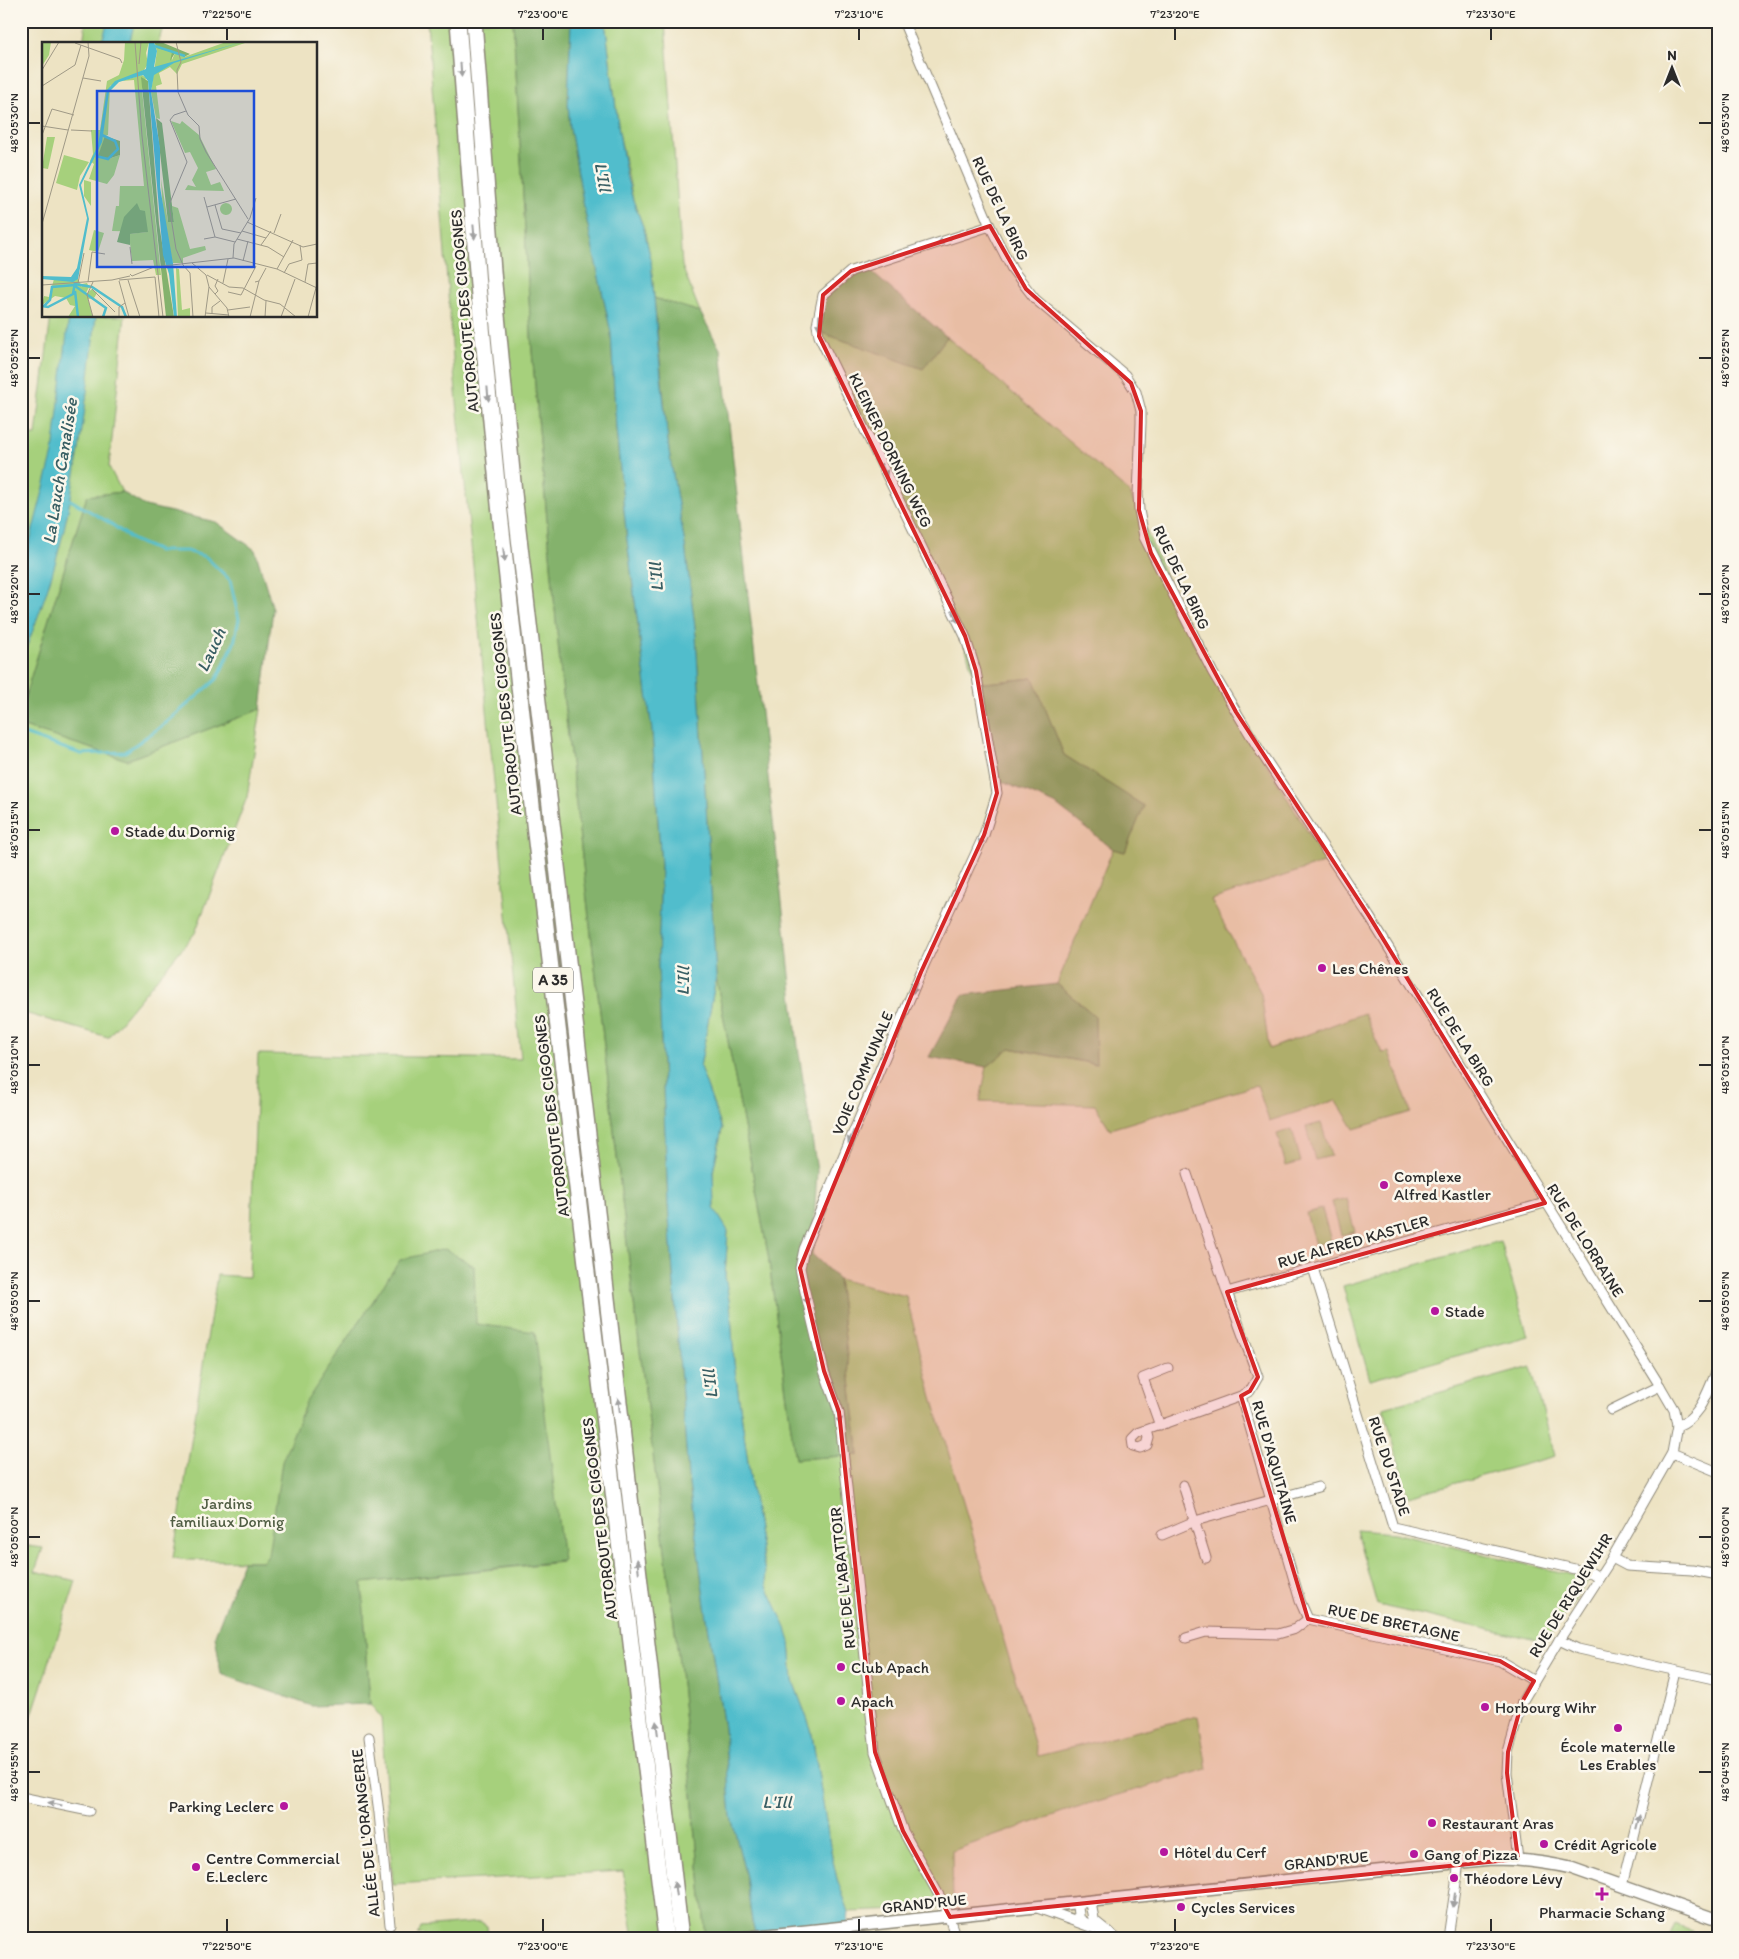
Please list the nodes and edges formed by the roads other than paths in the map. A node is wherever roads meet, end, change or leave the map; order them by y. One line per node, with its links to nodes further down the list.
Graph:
1 (458, 21): 51 (highway, AUTOROUTE DES CIGOGNES / A 35, one-way to 51)
2 (474, 21): 52 (highway, AUTOROUTE DES CIGOGNES / A 35, one-way to 2)
3 (903, 21): 4 (street, RUE DE LA BIRG)
4 (990, 226): 5 (street, KLEINER DORNING WEG, one-way to 5); 6 (street, RUE DE LA BIRG)
5 (997, 793): 13 (street, VOIE COMMUNALE, one-way to 13)
6 (1488, 1109): 8 (street, RUE DE LORRAINE)
7 (1187, 1174): 10 (street, RUE D'AQUITAINE)
8 (1545, 1203): 9 (street, RUE ALFRED KASTLER); 14 (street, RUE DE LORRAINE)
9 (1312, 1268): 10 (street, RUE ALFRED KASTLER); 30 (street, RUE DU STADE)
10 (1227, 1292): 15 (street, RUE D'AQUITAINE)
11 (1168, 1368): 17 (street)
12 (1718, 1368): 18 (street)
13 (824, 1371): 46 (street, RUE DE L'ABATTOIR, one-way to 46)
14 (1660, 1386): 16 (street); 18 (street, RUE DE LORRAINE)
15 (1241, 1396): 17 (street); 24 (street, RUE D'AQUITAINE)
16 (1611, 1410)
17 (1160, 1426): 19 (street)
18 (1677, 1426): 20 (street, RUE DE RIQUEWIHR)
19 (1147, 1430)
20 (1672, 1453): 21 (street); 28 (street, RUE DE RIQUEWIHR)
21 (1718, 1472)
22 (1183, 1485): 25 (street)
23 (1318, 1487): 24 (street)
24 (1271, 1500): 25 (street); 31 (street, RUE D'AQUITAINE)
25 (1195, 1521): 26 (street); 27 (street)
26 (1162, 1535)
27 (1206, 1558)
28 (1612, 1558): 29 (street); 30 (street, RUE DE RIQUEWIHR)
29 (1718, 1576)
30 (1599, 1578): 33 (street, RUE DE RIQUEWIHR)
31 (1308, 1618): 32 (street, RUE DE BRETAGNE); 36 (street, RUE DE BRETAGNE)
32 (1186, 1638)
33 (1559, 1640): 34 (street); 36 (street, RUE DE RIQUEWIHR)
34 (1675, 1671): 35 (street); 42 (street, one-way to 34)
35 (1718, 1680)
36 (1534, 1681): 40 (street, RUE DE RIQUEWIHR)
37 (369, 1737): 48 (street, ALLÉE DE L'ORANGERIE)
38 (21, 1797): 39 (street, one-way to 38)
39 (89, 1812)
40 (1518, 1859): 41 (main road, GRAND'RUE); 42 (main road, GRAND'RUE)
41 (1459, 1862): 43 (main road, GRAND'RUE); 55 (street, one-way to 55)
42 (1622, 1886): 47 (main road, GRAND'RUE)
43 (1090, 1901): 44 (main road, GRAND'RUE); 50 (street)
44 (1077, 1902): 45 (main road, GRAND'RUE); 49 (street)
45 (1036, 1907): 46 (main road, GRAND'RUE); 49 (street)
46 (950, 1917): 53 (main road, GRAND'RUE); 54 (street, RUE DE L'ABATTOIR)
47 (1718, 1920)
48 (390, 1925)
49 (1092, 1928): 50 (street)
50 (1110, 1935)
51 (666, 1938)
52 (681, 1938)
53 (740, 1938)
54 (956, 1938)
55 (1448, 1938)

